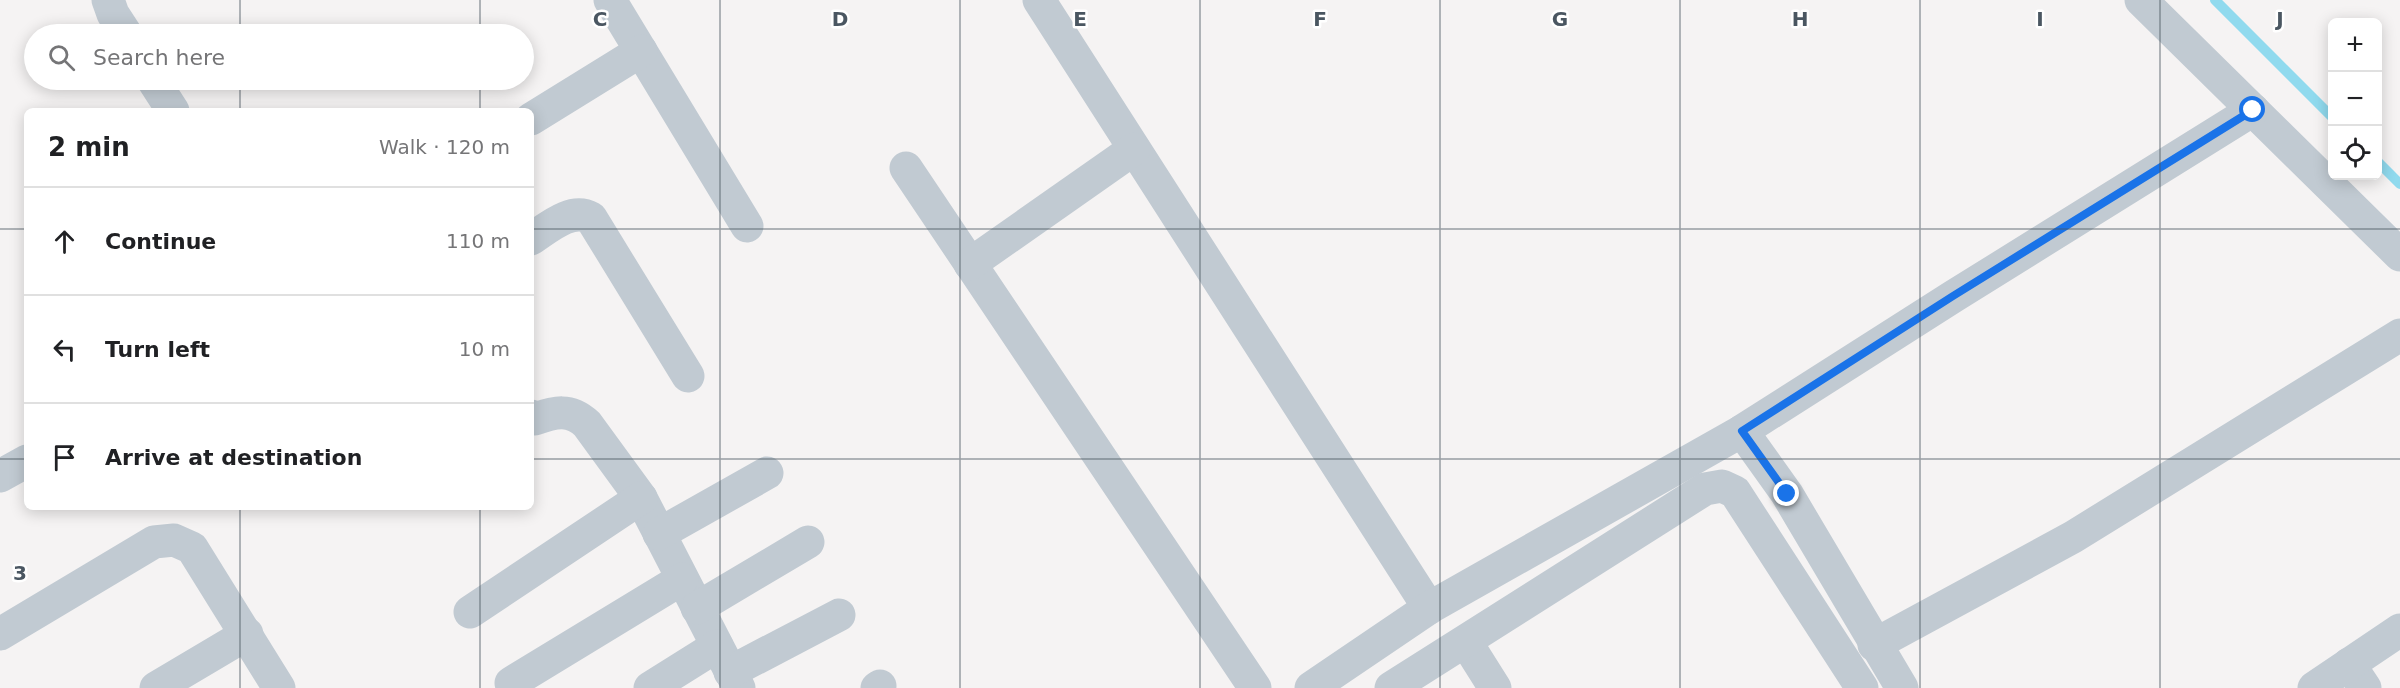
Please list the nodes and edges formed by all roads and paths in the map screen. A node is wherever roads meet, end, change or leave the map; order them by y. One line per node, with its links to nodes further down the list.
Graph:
1 (108, 0): 5 (street)
2 (610, 0): 6 (street)
3 (1039, 0): 11 (street)
4 (2141, 0): 9 (street)
5 (121, 24)
6 (641, 51): 10 (street); 13 (street)
7 (159, 90): 8 (street)
8 (171, 108)
9 (2253, 110): 15 (street); 20 (street)
10 (534, 117)
11 (1134, 149): 16 (street); 29 (street)
12 (906, 168): 16 (street)
13 (747, 225)
14 (534, 237): 18 (street)
15 (2400, 255)
16 (970, 264): 43 (street)
17 (2400, 334): 36 (street)
18 (688, 376)
19 (534, 418): 24 (street)
20 (1742, 431): 29 (street); 36 (street)
21 (24, 463): 23 (street)
22 (767, 473): 25 (street)
23 (0, 476)
24 (641, 498): 25 (street); 30 (street)
25 (659, 534): 27 (street)
26 (807, 542): 28 (street)
27 (682, 579): 28 (street); 39 (street)
28 (698, 608): 37 (street)
29 (1429, 608): 44 (street)
30 (470, 612)
31 (838, 615): 37 (street)
32 (2400, 630): 38 (street)
33 (0, 634): 34 (street)
34 (247, 634): 40 (street); 41 (street)
35 (1466, 642): 45 (street); 46 (street); 47 (street)
36 (1874, 645): 48 (street)
37 (729, 668): 42 (street)
38 (2357, 676): 49 (street)
39 (511, 683)
40 (156, 688)
41 (279, 688)
42 (650, 688)
43 (1255, 688)
44 (1311, 688)
45 (1391, 688)
46 (1495, 688)
47 (1862, 688)
48 (1902, 688)
49 (2314, 688)

